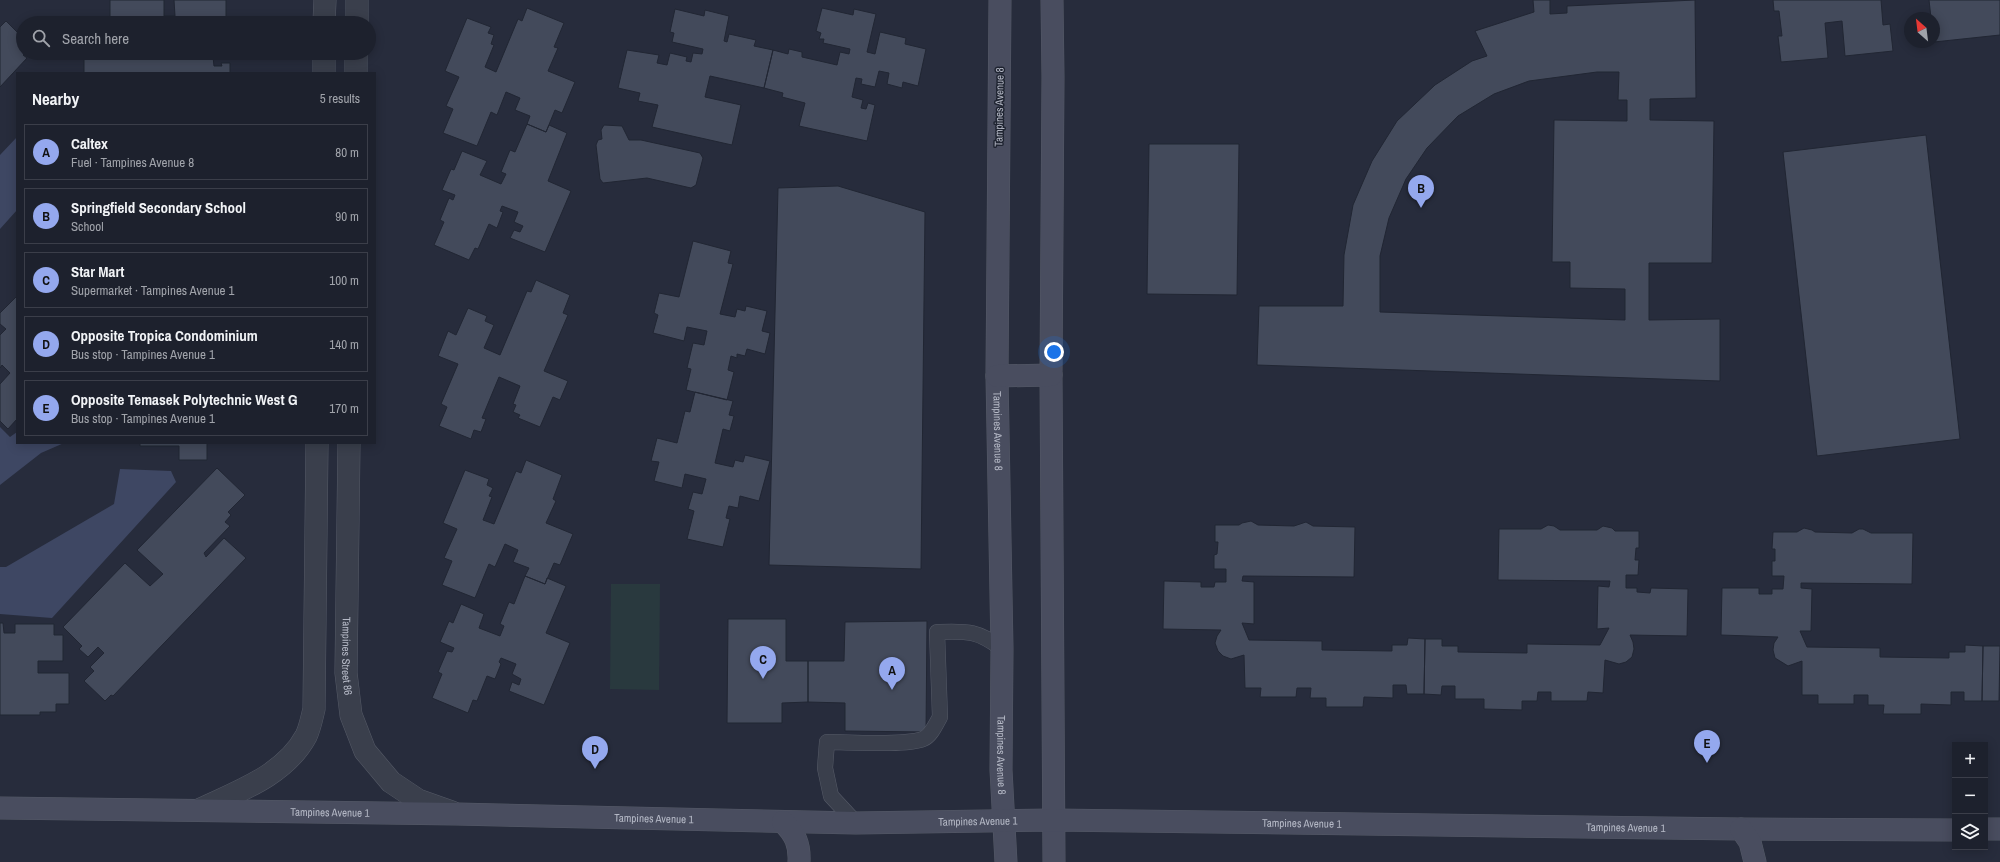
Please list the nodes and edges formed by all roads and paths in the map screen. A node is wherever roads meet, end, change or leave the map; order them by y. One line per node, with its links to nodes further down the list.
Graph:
1 (325, 0): 5 (street)
2 (357, 0): 6 (street)
3 (1000, 0): 12 (main road, Tampines Avenue 8)
4 (1052, 0): 11 (main road)
5 (324, 16)
6 (357, 16)
7 (324, 60): 9 (street)
8 (356, 60): 10 (street)
9 (324, 72)
10 (356, 72)
11 (1051, 375): 12 (main road); 20 (main road)
12 (997, 376): 15 (main road, Tampines Avenue 8)
13 (317, 444): 17 (street)
14 (348, 444): 18 (street, Tampines Street 86)
15 (1002, 649): 19 (main road, Tampines Avenue 8); 22 (lane)
16 (0, 808): 17 (main road, Tampines Avenue 1)
17 (201, 809): 18 (main road, Tampines Avenue 1)
18 (457, 814): 21 (main road, Tampines Avenue 1)
19 (1004, 820): 20 (main road, Tampines Avenue 1); 22 (main road, Tampines Avenue 1); 28 (main road, Tampines Avenue 8)
20 (1053, 820): 25 (main road, Tampines Avenue 1); 29 (main road)
21 (783, 822): 22 (main road, Tampines Avenue 1); 27 (main road)
22 (856, 823)
23 (1988, 829): 24 (main road)
24 (2000, 829)
25 (1741, 830): 26 (main road, Tampines Avenue 1); 30 (main road)
26 (1952, 830)
27 (799, 862)
28 (1006, 862)
29 (1054, 862)
30 (1755, 862)

